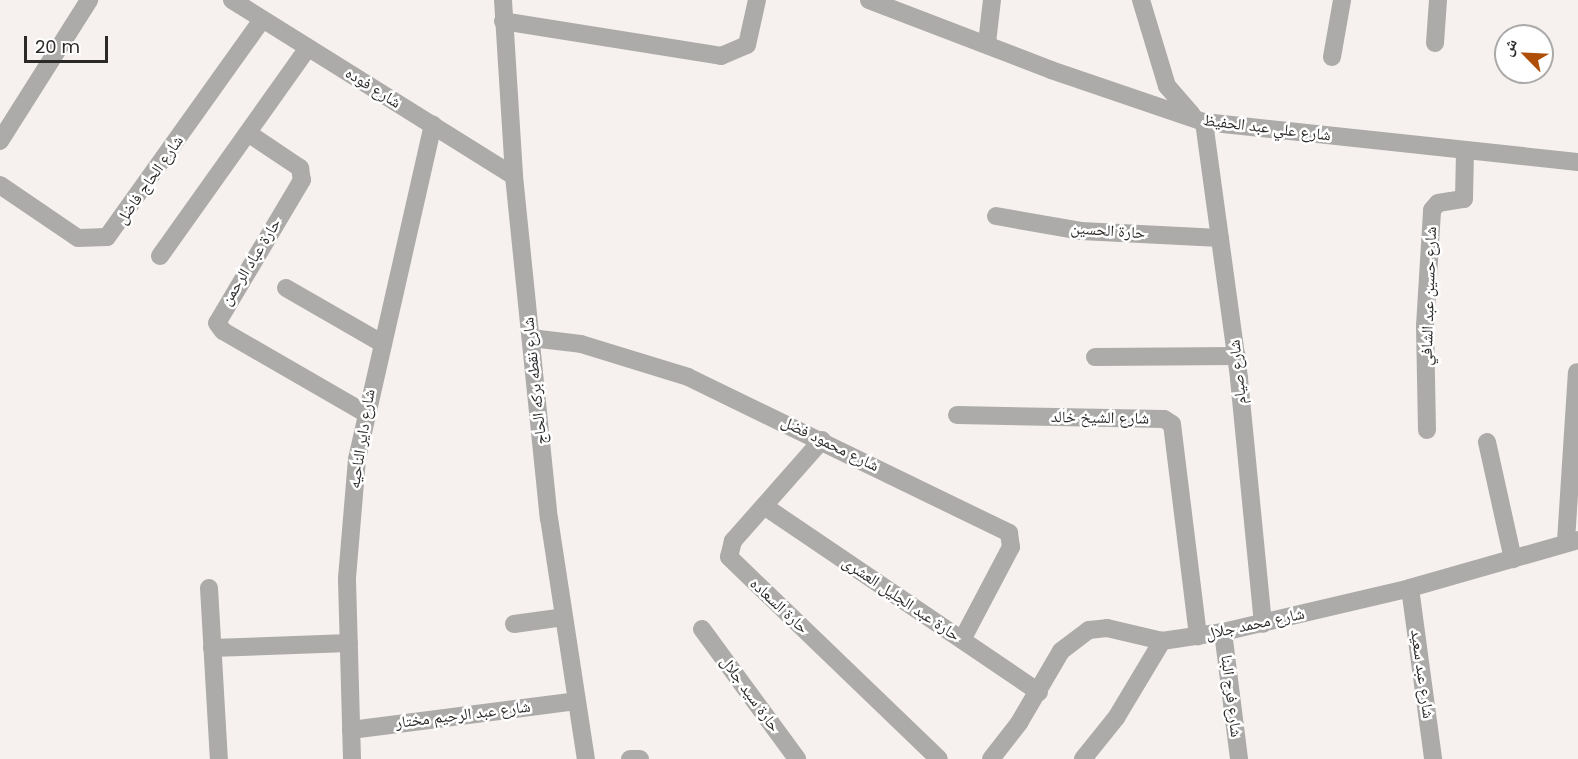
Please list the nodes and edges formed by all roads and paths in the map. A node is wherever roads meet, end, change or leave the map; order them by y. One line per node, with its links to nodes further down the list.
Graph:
1 (89, 0): 19 (street)
2 (232, 0): 10 (street, شارع فوده)
3 (502, 0): 11 (street, شارع نقطه بركه الحاج)
4 (757, 0): 11 (street)
5 (869, 0): 13 (street, شارع علي عبد الحفيظ)
6 (992, 0): 13 (street)
7 (1141, 0): 16 (street)
8 (1342, 0): 15 (street)
9 (1438, 0): 12 (street)
10 (262, 20): 14 (street, شارع فوده); 23 (street, شارع الحاج فاضل)
11 (503, 21): 22 (street, شارع نقطه بركه الحاج)
12 (1435, 43)
13 (987, 44): 16 (street, شارع علي عبد الحفيظ)
14 (308, 48): 17 (street, شارع فوده); 18 (street)
15 (1332, 57)
16 (1204, 122): 20 (street, شارع علي عبد الحفيظ); 25 (street, شارع صيام)
17 (433, 125): 22 (street, شارع فوده); 29 (street, شارع داير الناحيه)
18 (248, 134): 26 (street); 33 (street, حارة عباد الرحمن)
19 (0, 141)
20 (1465, 151): 21 (street, شارع علي عبد الحفيظ); 35 (street, شارع حسين عبد الشافي)
21 (1578, 162)
22 (514, 176): 28 (street, شارع نقطه بركه الحاج)
23 (0, 185)
24 (996, 216): 25 (street, حارة الحسين)
25 (1220, 238): 30 (street, شارع صيام)
26 (160, 256)
27 (286, 288): 29 (street)
28 (531, 338): 36 (street, شارع محمود فضل); 43 (street, شارع نقطه بركه الحاج)
29 (380, 342): 33 (street, شارع داير الناحيه)
30 (1237, 356): 31 (street); 45 (street, شارع صيام)
31 (1095, 357)
32 (1578, 372): 39 (street)
33 (365, 412): 51 (street, شارع داير الناحيه)
34 (957, 415): 48 (street, شارع الشيخ خالد)
35 (1427, 430)
36 (822, 440): 38 (street, حارة السعاده); 49 (street, شارع محمود فضل)
37 (1487, 442): 40 (street)
38 (764, 506): 49 (street, حارة عبد الجليل العشرى); 62 (street, حارة السعاده)
39 (1572, 540): 40 (street, شارع محمد جلال)
40 (1513, 559): 42 (street, شارع محمد جلال)
41 (209, 588): 52 (street)
42 (1410, 588): 45 (street, شارع محمد جلال); 66 (street, شارع عبد سعيد)
43 (564, 617): 44 (street); 54 (street, شارع نقطه بركه الحاج)
44 (514, 624)
45 (1263, 624): 47 (street, شارع محمد جلال)
46 (702, 629): 61 (street, حارة سيد جلال)
47 (1222, 632): 48 (street, شارع محمد جلال); 65 (street, شارع فرج البنا)
48 (1197, 636): 50 (street, شارع محمد جلال)
49 (962, 640): 53 (street, حارة عبد الجليل العشرى)
50 (1162, 641): 53 (street, شارع محمد جلال); 64 (street)
51 (349, 643): 52 (street); 55 (street, شارع داير الناحيه)
52 (212, 648): 56 (street)
53 (1039, 692): 63 (street, شارع محمد جلال)
54 (576, 701): 55 (street, شارع عبد الرحيم مختار); 58 (street, شارع نقطه بركه الحاج)
55 (351, 729): 57 (street, شارع داير الناحيه)
56 (219, 759)
57 (352, 759)
58 (586, 759)
59 (630, 759): 60 (street)
60 (640, 759)
61 (798, 759)
62 (939, 759)
63 (991, 759)
64 (1083, 759)
65 (1239, 759)
66 (1433, 759)

